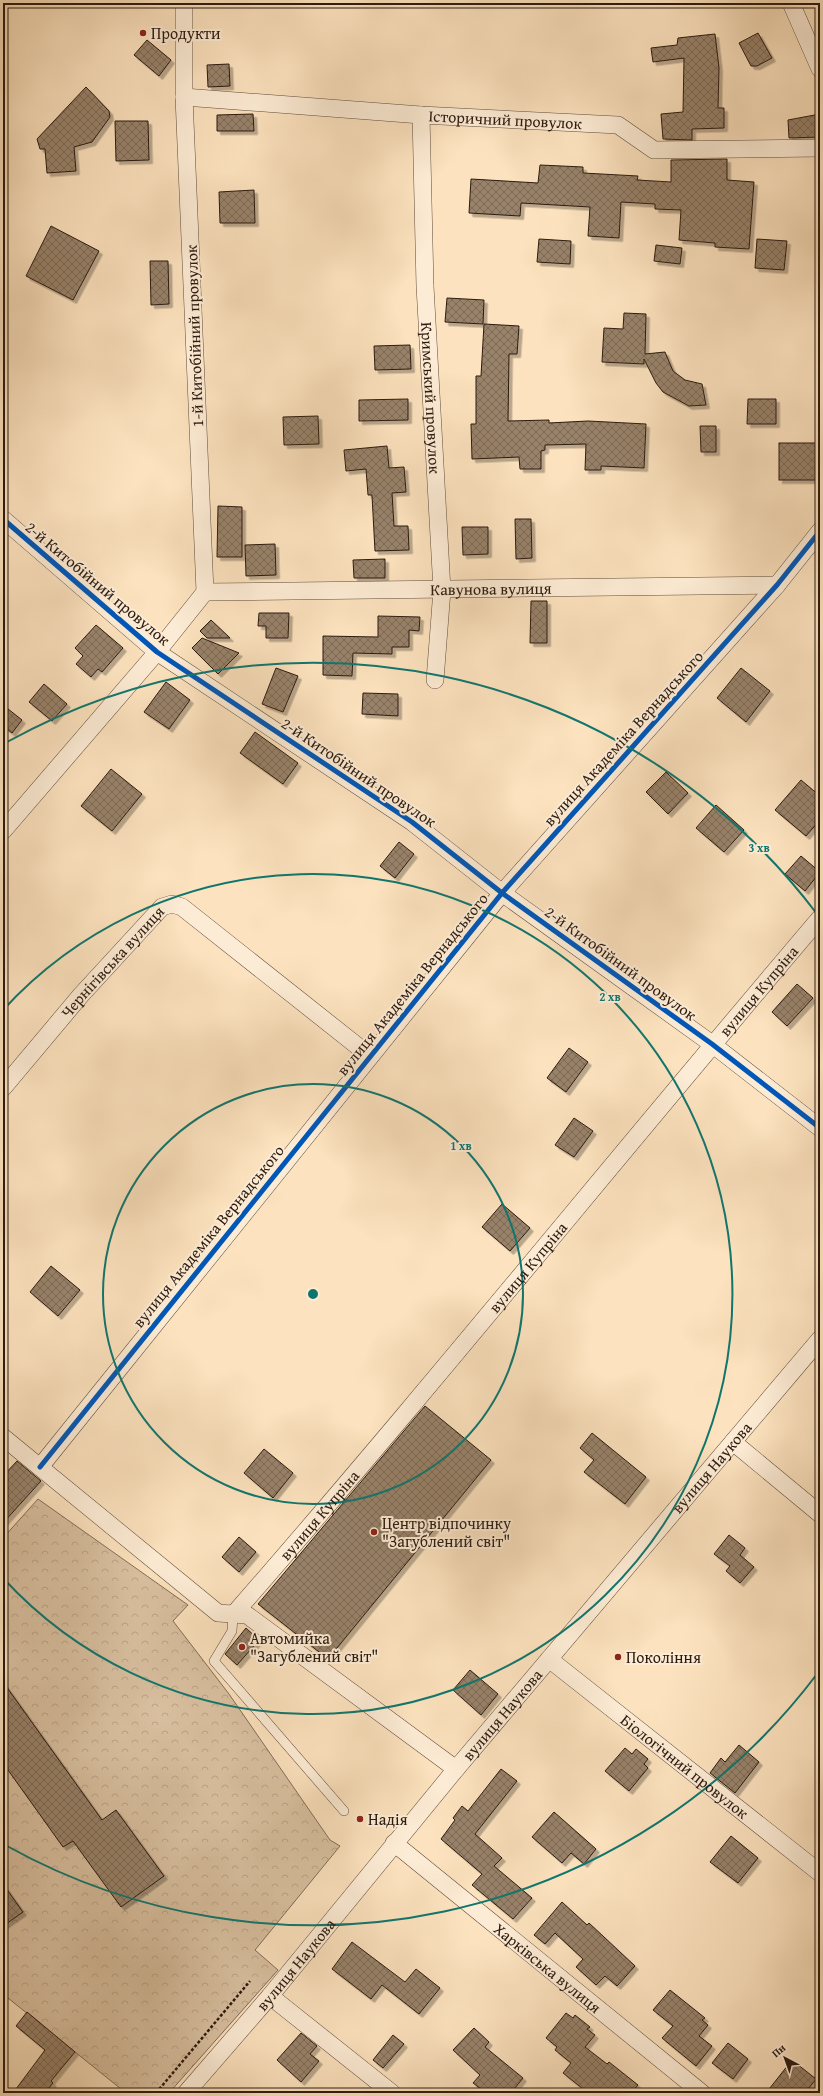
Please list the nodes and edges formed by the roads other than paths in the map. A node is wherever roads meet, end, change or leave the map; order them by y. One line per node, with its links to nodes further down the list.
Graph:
1 (184, 3): 4 (street, 1-й Китобійний провулок)
2 (791, 3): 3 (street)
3 (820, 65)
4 (184, 97): 5 (street, Історичний провулок); 11 (street, 1-й Китобійний провулок)
5 (421, 114): 6 (street, Історичний провулок); 10 (street, Кримський провулок)
6 (820, 148)
7 (3, 519): 12 (street, 2-й Китобійний провулок)
8 (820, 531): 9 (street, вулиця Академіка Вернадського)
9 (776, 585): 10 (street, Кавунова вулиця); 15 (street, вулиця Академіка Вернадського)
10 (442, 590): 11 (street, Кавунова вулиця); 13 (street, Кримський провулок)
11 (205, 592): 12 (street)
12 (157, 652): 14 (street, 2-й Китобійний провулок); 15 (street, 2-й Китобійний провулок)
13 (435, 680)
14 (3, 831)
15 (502, 893): 17 (street, 2-й Китобійний провулок); 18 (street, вулиця Академіка Вернадського)
16 (820, 918): 17 (street, вулиця Купріна)
17 (712, 1044): 20 (street, 2-й Китобійний провулок); 26 (street, вулиця Купріна)
18 (370, 1056): 19 (street, Чернігівська вулиця); 24 (street, вулиця Академіка Вернадського)
19 (3, 1088)
20 (820, 1128)
21 (820, 1339): 23 (street, вулиця Наукова)
22 (3, 1437): 24 (street)
23 (733, 1442): 25 (street); 27 (street, вулиця Наукова)
24 (40, 1467): 26 (street)
25 (820, 1514)
26 (233, 1615): 28 (street); 29 (lane)
27 (549, 1659): 28 (street, вулиця Наукова); 31 (street, Біологічний провулок)
28 (456, 1768): 30 (street, вулиця Наукова)
29 (344, 1811)
30 (394, 1842): 32 (street, вулиця Наукова); 35 (street, Харківська вулиця)
31 (820, 1873)
32 (270, 1996): 33 (street, вулиця Наукова); 34 (street)
33 (186, 2093)
34 (392, 2093)
35 (702, 2093)

